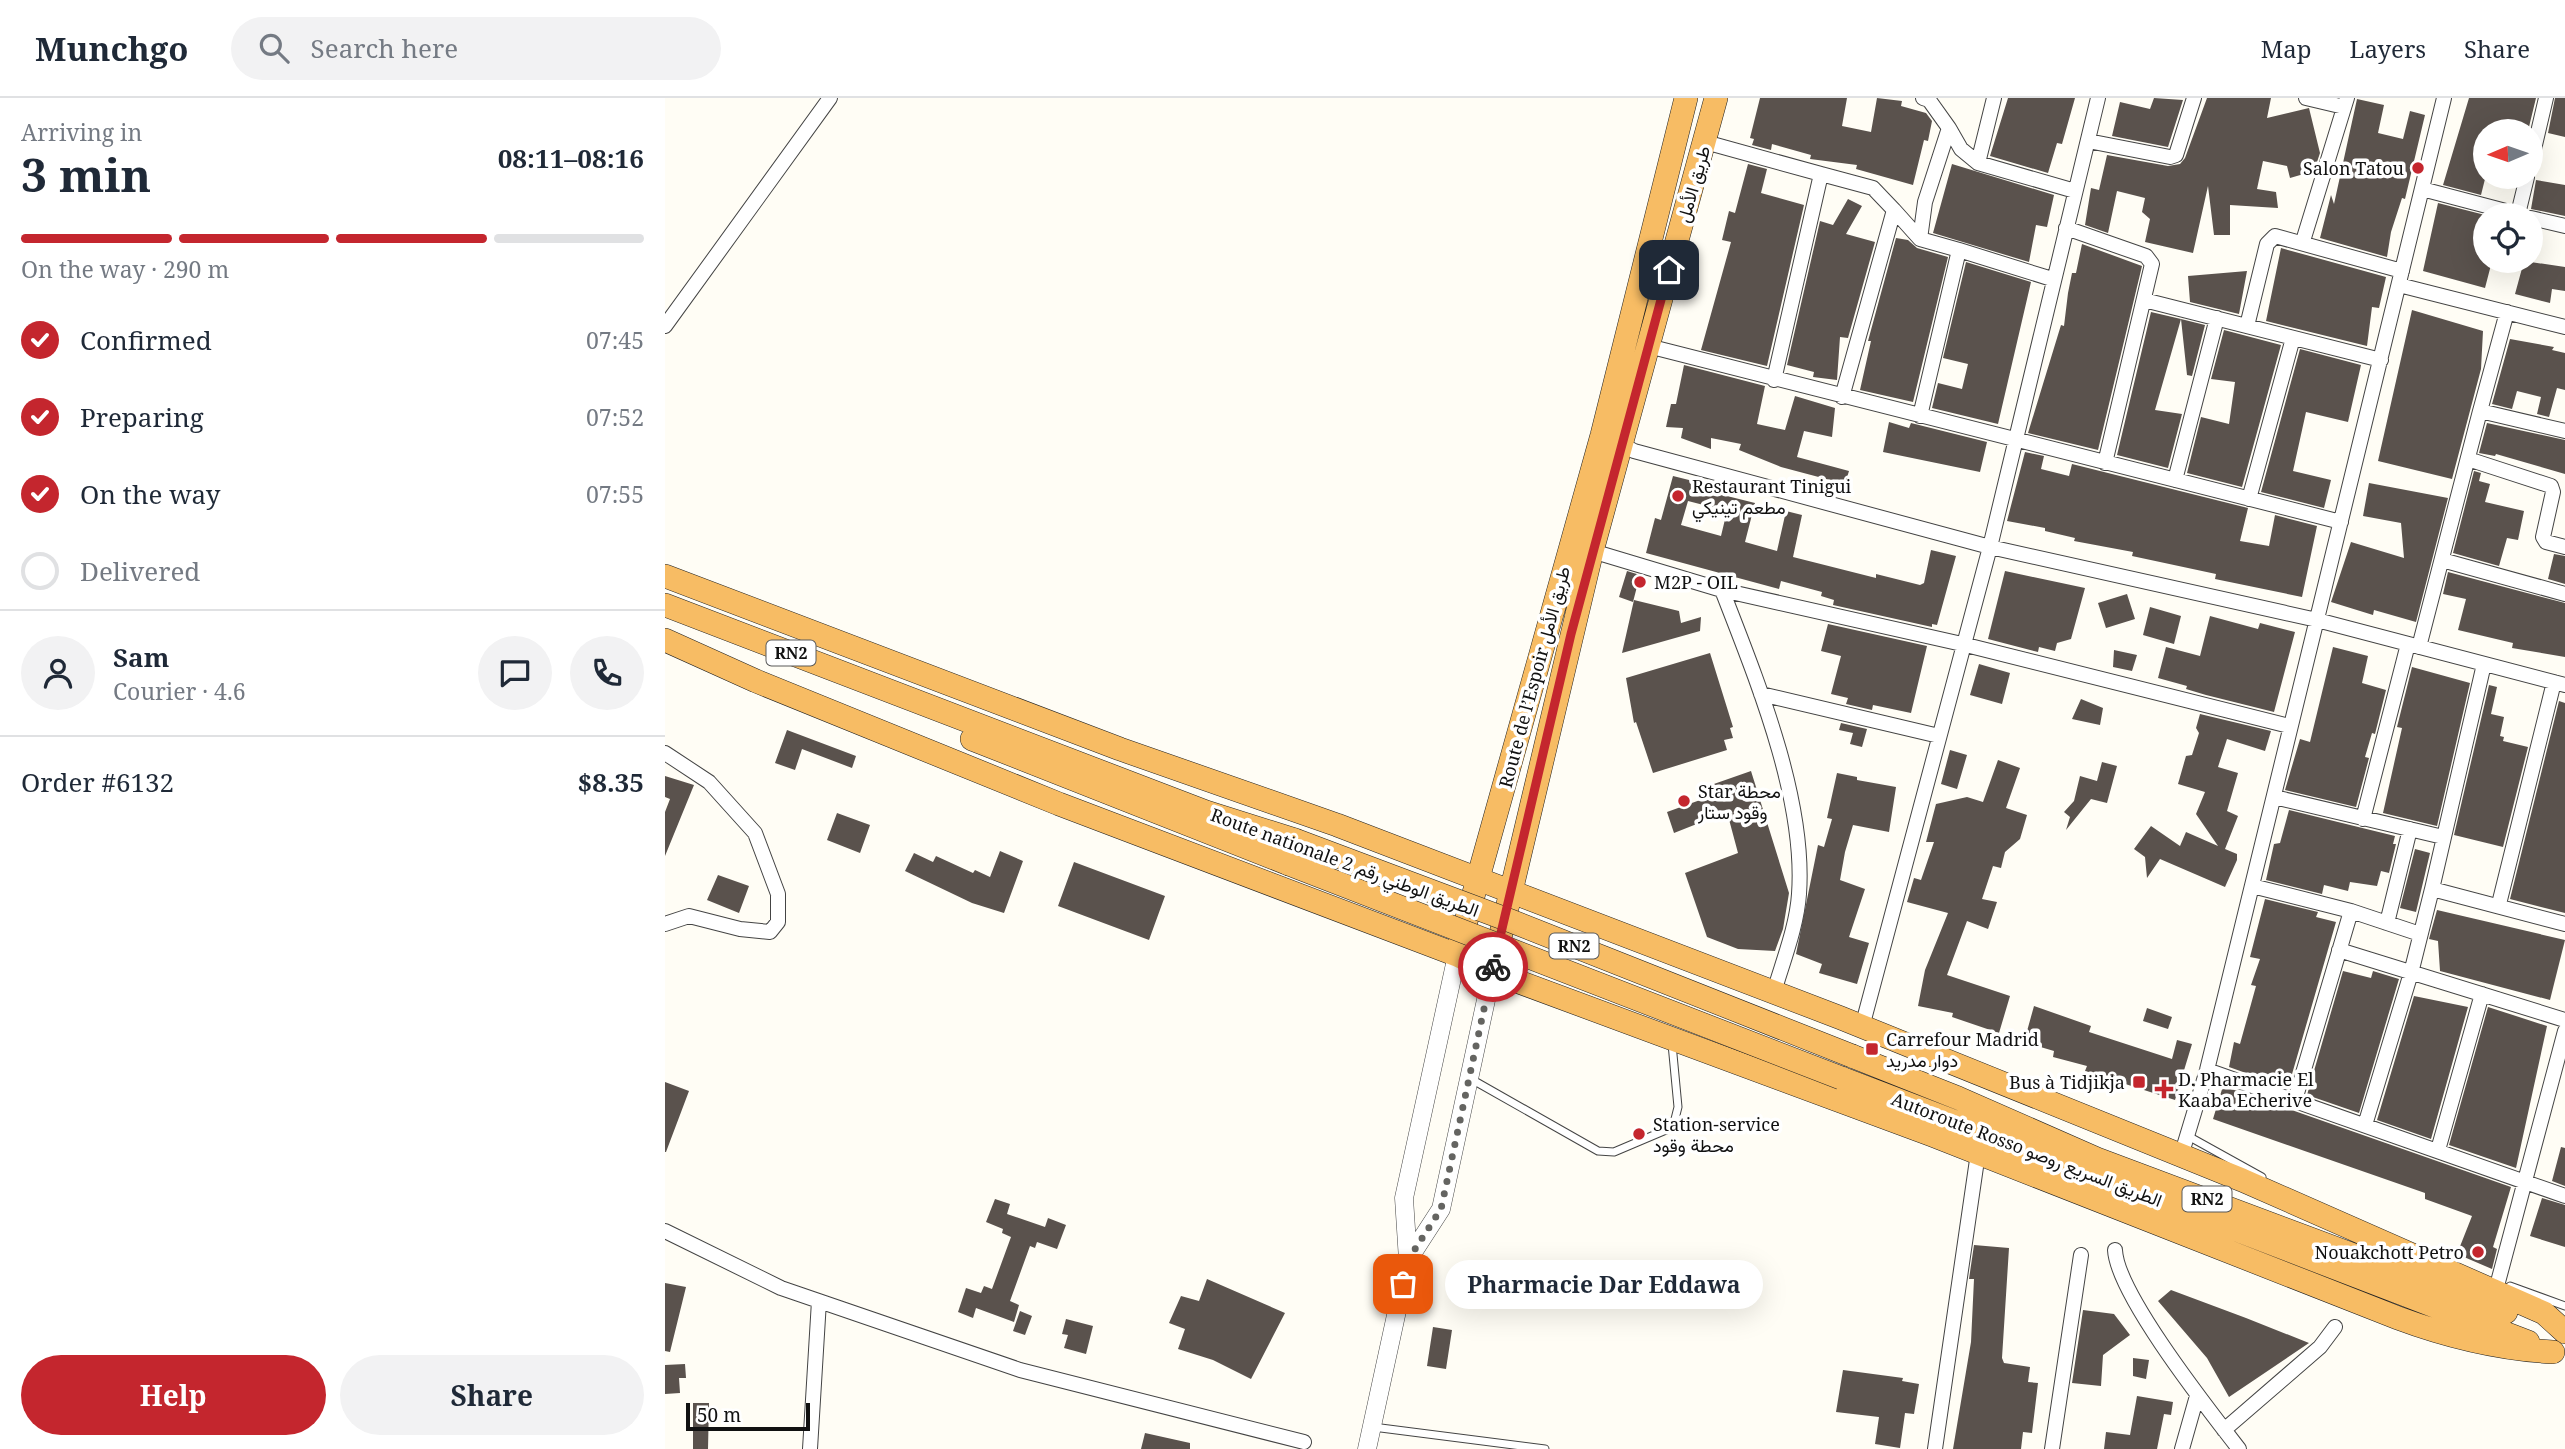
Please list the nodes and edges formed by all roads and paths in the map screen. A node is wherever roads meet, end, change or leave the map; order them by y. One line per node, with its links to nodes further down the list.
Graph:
1 (830, 98): 33 (street)
2 (1685, 98): 76 (highway, Route de l’Espoir طريق الأمل)
3 (1716, 98): 15 (highway, طريق الأمل)
4 (1923, 98): 13 (street)
5 (1994, 98): 16 (street)
6 (2098, 98): 14 (street)
7 (2194, 98): 14 (street)
8 (2306, 98): 11 (street)
9 (2444, 98): 18 (street)
10 (2546, 98): 12 (street)
11 (2346, 103): 26 (street)
12 (2541, 119)
13 (1949, 128): 16 (street); 25 (street)
14 (2088, 141): 19 (street)
15 (1705, 142): 17 (street); 37 (highway, طريق الأمل)
16 (1978, 163): 19 (street)
17 (1821, 174): 21 (street); 39 (street)
18 (2422, 188): 20 (street); 28 (street)
19 (2075, 191): 24 (street)
20 (2476, 203)
21 (1895, 210): 25 (street); 40 (street)
22 (2543, 221): 23 (street)
23 (2565, 226)
24 (2066, 228): 29 (street); 30 (street)
25 (1920, 239): 27 (street)
26 (2303, 241): 28 (street); 34 (street)
27 (1959, 250): 29 (street); 42 (street)
28 (2401, 278): 31 (street); 38 (street)
29 (2052, 279): 44 (street)
30 (2144, 300): 32 (street); 47 (street)
31 (2507, 312): 35 (street); 41 (street)
32 (2217, 318): 34 (street); 48 (street)
33 (665, 326)
34 (2247, 326): 36 (street)
35 (2565, 327)
36 (2293, 338): 38 (street); 49 (street)
37 (1648, 346): 39 (street); 45 (highway, طريق الأمل)
38 (2381, 360): 50 (street)
39 (1775, 380): 40 (street)
40 (1842, 397): 42 (street)
41 (2480, 411): 43 (street); 46 (street)
42 (1920, 416): 44 (street)
43 (2565, 431)
44 (2014, 441): 47 (street); 51 (street)
45 (1621, 444): 51 (street); 53 (highway, طريق الأمل)
46 (2468, 459): 52 (street); 54 (street)
47 (2105, 463): 48 (street)
48 (2175, 480): 49 (street)
49 (2249, 499): 50 (street)
50 (2340, 522): 59 (street)
51 (1990, 547): 59 (street); 63 (street)
52 (2565, 547)
53 (1592, 551): 56 (street); 61 (highway, طريق الأمل)
54 (2442, 560): 57 (street); 64 (street)
55 (665, 576): 76 (highway)
56 (1721, 590): 63 (street); 67 (street)
57 (2565, 594)
58 (665, 605): 68 (highway, RN2)
59 (2317, 620): 64 (street); 69 (street)
60 (665, 621): 68 (highway, RN2)
61 (1571, 634): 79 (highway, Route de l’Espoir طريق الأمل)
62 (665, 640): 87 (highway)
63 (1962, 644): 69 (street); 70 (street)
64 (2414, 645): 65 (street); 73 (street)
65 (2484, 664): 66 (street); 75 (street)
66 (2560, 684): 80 (street)
67 (1761, 694): 70 (street); 90 (street)
68 (914, 708): 96 (highway, Route nationale الطريق الوطني رقم 2 / RN2, bridge); 99 (highway, Route nationale الطريق الوطني رقم 2 / RN2, bridge)
69 (2289, 726): 72 (street)
70 (1939, 736): 93 (street)
71 (665, 753): 83 (street)
72 (2274, 797): 73 (street); 77 (street)
73 (2363, 819): 74 (street)
74 (2410, 829): 75 (street); 82 (street)
75 (2443, 837): 78 (street)
76 (1476, 878): 79 (highway); 87 (highway, Route de l’Espoir طريق الأمل)
77 (2252, 886): 81 (street); 97 (street)
78 (2432, 888): 80 (street); 85 (street)
79 (1510, 890): 88 (highway, Route de l’Espoir طريق الأمل); 90 (highway)
80 (2499, 904): 84 (street)
81 (2351, 911): 82 (street); 86 (street)
82 (2387, 923): 85 (street)
83 (665, 924)
84 (2565, 924)
85 (2420, 934): 89 (street)
86 (2339, 950): 89 (street); 100 (street)
87 (1457, 956): 88 (highway); 110 (street, Route de l’Espoir طريق الأمل)
88 (1492, 972): 95 (highway); 98 (street, Route de l’Espoir طريق الأمل)
89 (2411, 973): 91 (street); 101 (street)
90 (1774, 992): 93 (highway)
91 (2482, 994): 92 (street); 103 (street)
92 (2565, 1020)
93 (1862, 1027): 102 (highway)
94 (2565, 1031): 105 (street)
95 (1672, 1038): 98 (lane); 104 (highway)
96 (1852, 1056): 116 (highway, Autoroute Rosso الطريق السريع روصو / RN2)
97 (2207, 1070): 100 (street); 102 (street)
98 (1468, 1077): 110 (street, Route de l’Espoir طريق الأمل)
99 (1841, 1077): 116 (highway, Autoroute Rosso الطريق السريع روصو / RN2)
100 (2295, 1100): 101 (street)
101 (2365, 1125): 103 (street)
102 (2184, 1146): 111 (lane); 116 (highway)
103 (2438, 1150): 105 (street)
104 (1978, 1153): 116 (highway); 124 (street)
105 (2525, 1181): 106 (street); 112 (street)
106 (2565, 1196)
107 (665, 1231): 113 (street)
108 (2115, 1250): 117 (street)
109 (2081, 1255): 125 (street)
110 (1408, 1260): 118 (street, Route de l’Espoir طريق الأمل)
111 (2459, 1265)
112 (2491, 1279): 114 (lane)
113 (818, 1301): 120 (street); 121 (street)
114 (2565, 1306)
115 (2335, 1327): 119 (street)
116 (2562, 1344)
117 (2197, 1396): 119 (street); 126 (street)
118 (1373, 1426): 122 (street, Route de l’Espoir طريق الأمل); 123 (lane)
119 (2224, 1430): 127 (street)
120 (1304, 1442)
121 (810, 1449)
122 (1367, 1449)
123 (1545, 1449)
124 (1935, 1449)
125 (2052, 1449)
126 (2182, 1449)
127 (2239, 1449)

